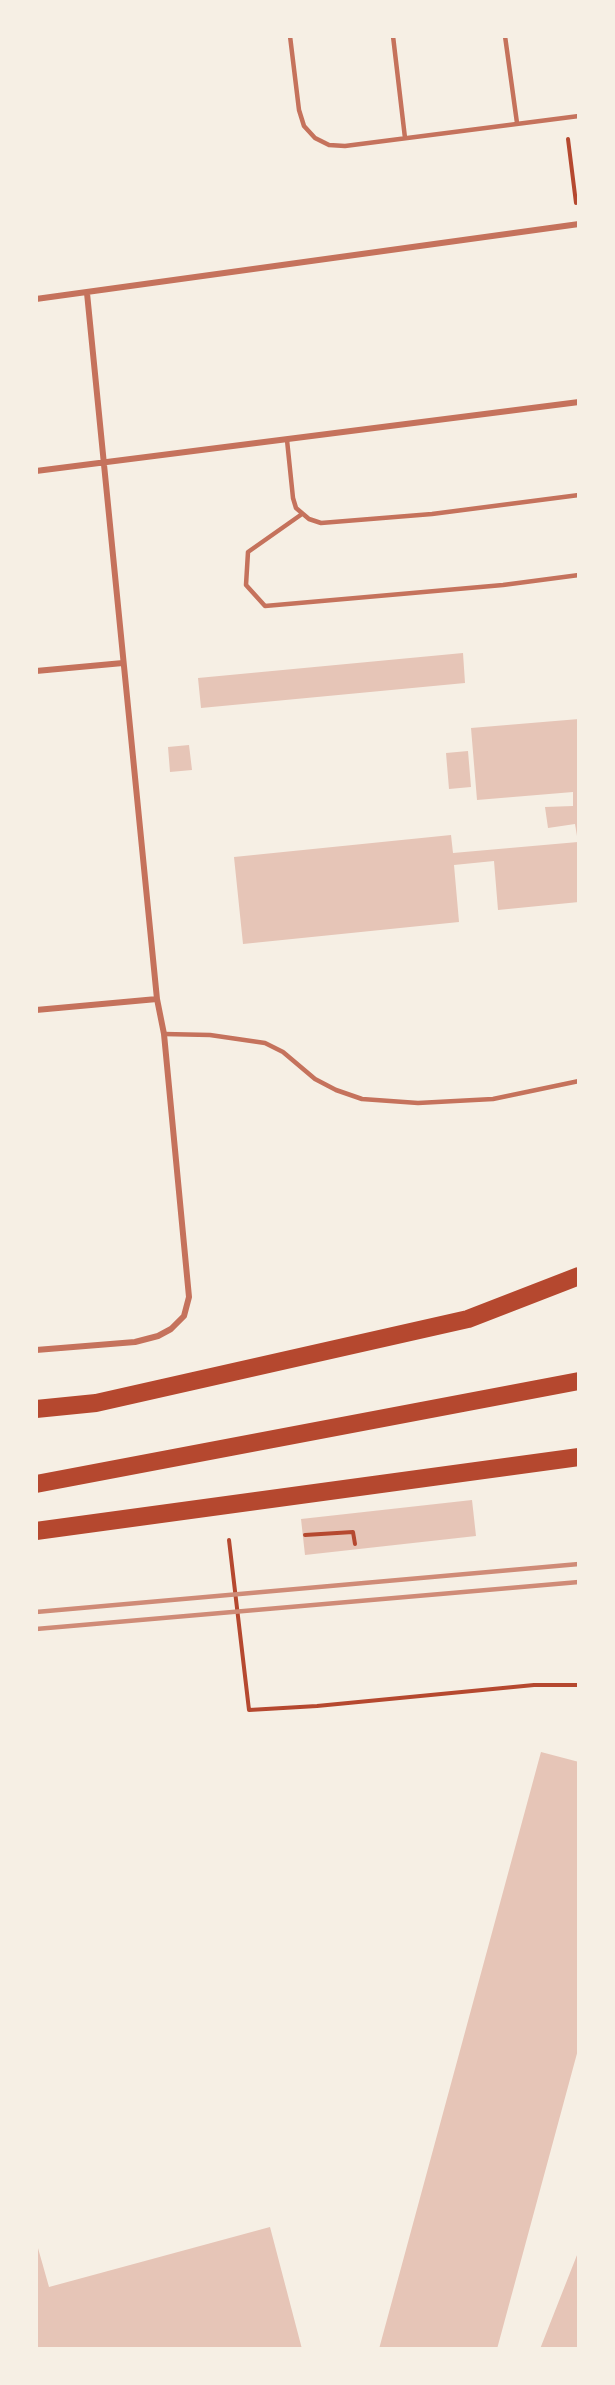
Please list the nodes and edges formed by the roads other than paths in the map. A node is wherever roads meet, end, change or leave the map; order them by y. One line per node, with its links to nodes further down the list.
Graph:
1 (290, 36): 6 (lane)
2 (393, 36): 6 (lane)
3 (505, 36): 5 (lane)
4 (579, 116): 5 (lane)
5 (517, 123): 6 (lane)
6 (405, 138)
7 (579, 224): 8 (street)
8 (87, 293): 9 (street); 12 (street)
9 (36, 299)
10 (579, 402): 11 (street)
11 (287, 440): 12 (street); 15 (lane)
12 (104, 462): 13 (street); 17 (street)
13 (36, 471)
14 (579, 495): 15 (lane)
15 (302, 514): 16 (lane)
16 (579, 575)
17 (123, 663): 18 (street); 19 (street)
18 (36, 671)
19 (157, 999): 20 (street); 21 (street)
20 (36, 1010)
21 (164, 1034): 22 (lane); 24 (street)
22 (579, 1081)
23 (579, 1276): 26 (highway)
24 (36, 1350)
25 (579, 1381): 28 (highway)
26 (36, 1408)
27 (579, 1457): 29 (highway)
28 (36, 1484)
29 (36, 1531)

